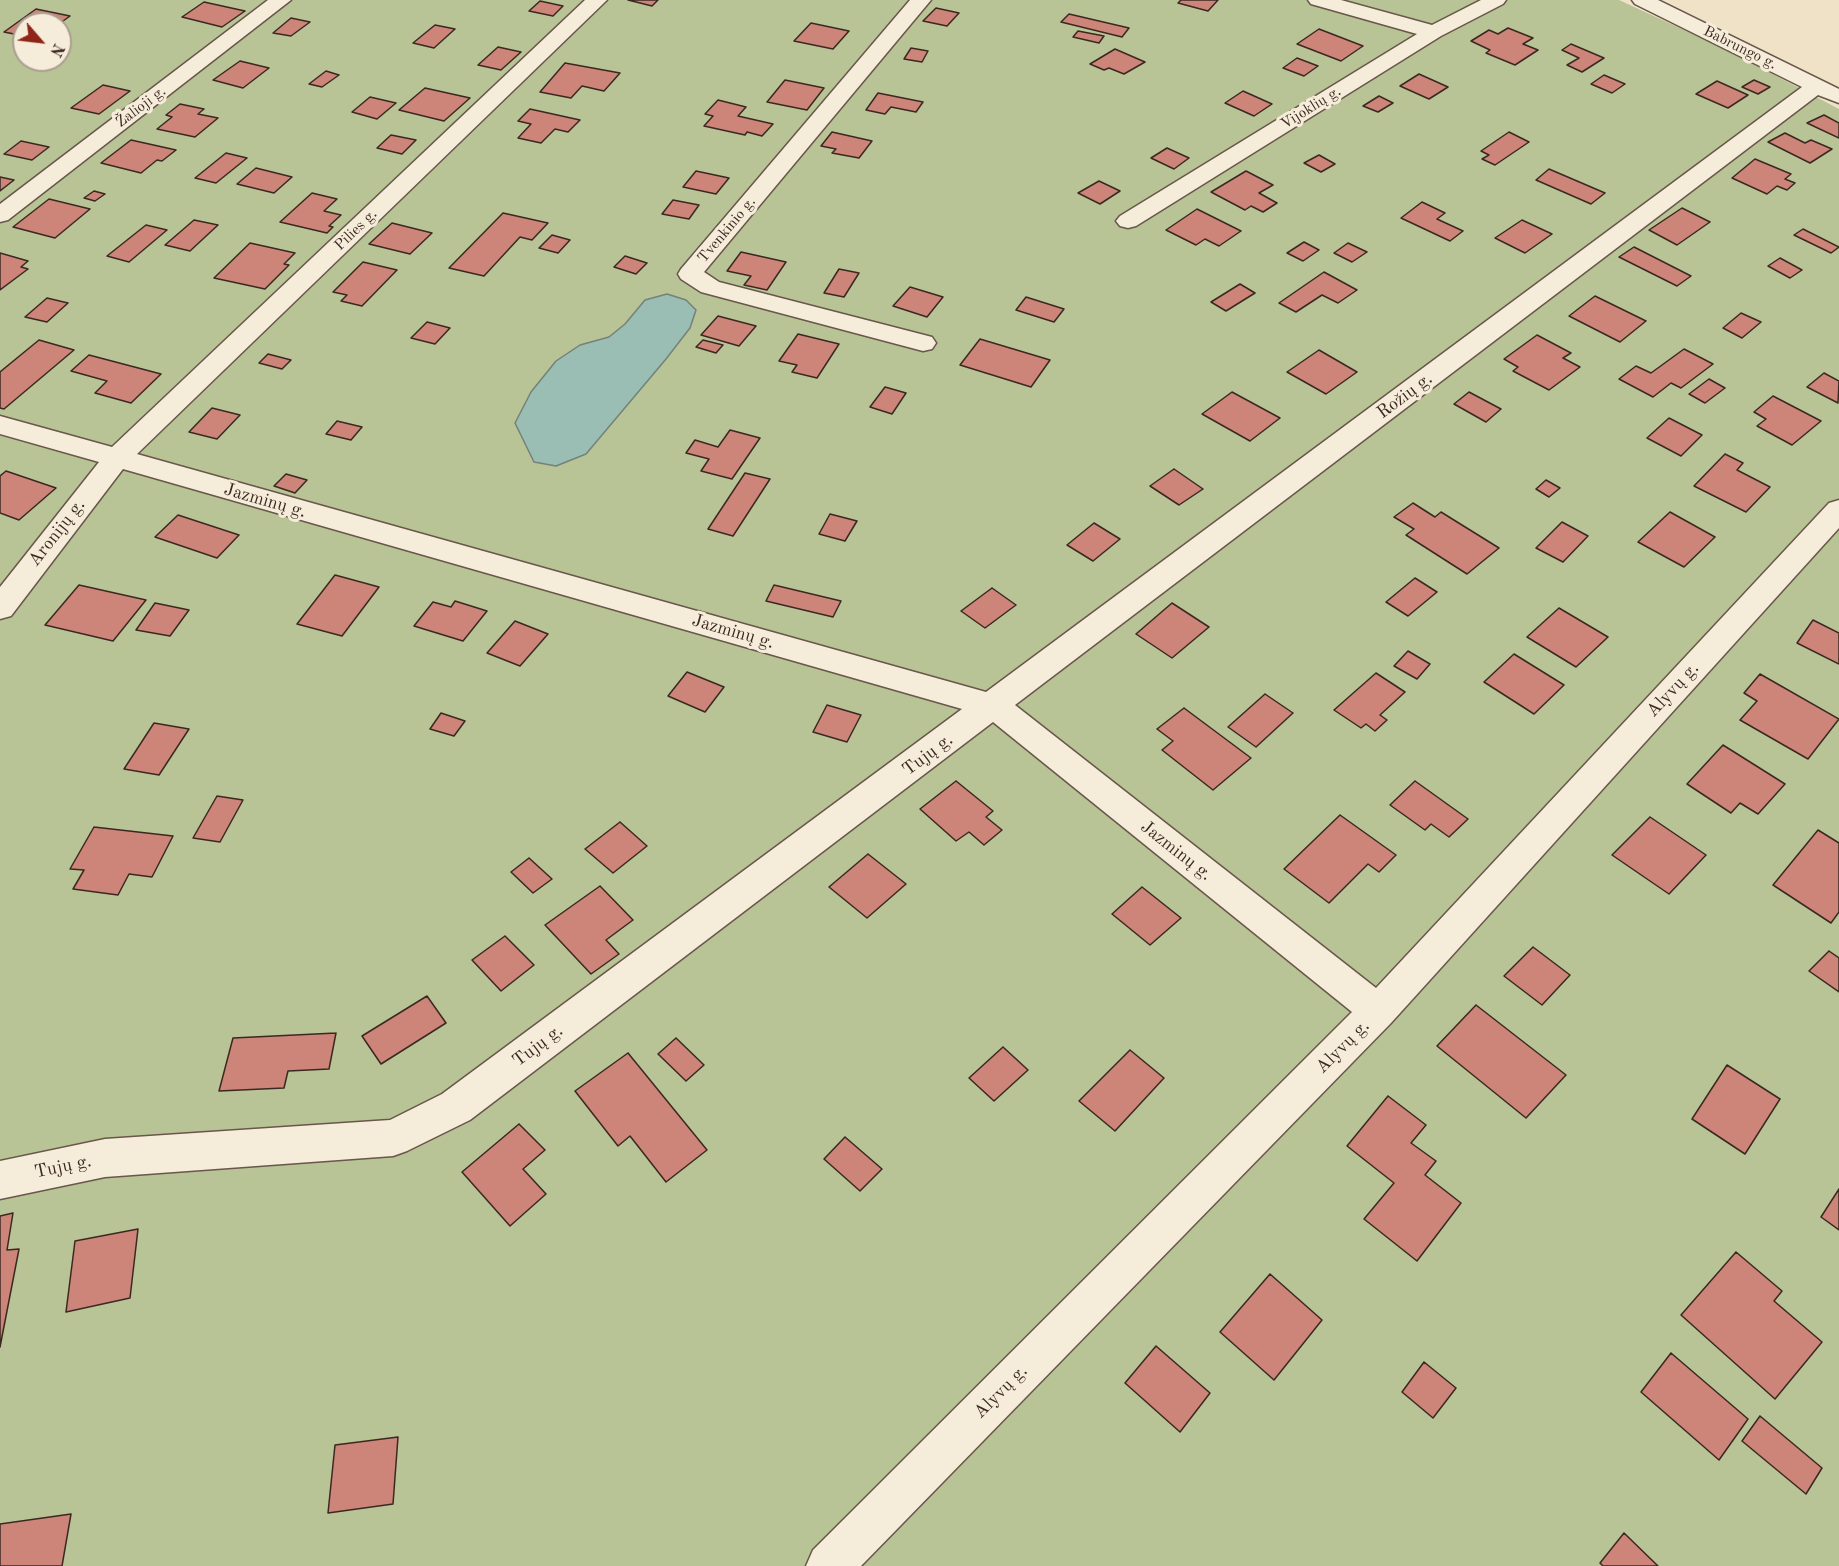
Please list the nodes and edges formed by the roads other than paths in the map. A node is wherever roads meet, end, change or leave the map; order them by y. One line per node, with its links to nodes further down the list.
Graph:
1 (281, 0): 9 (street, Žalioji g.)
2 (597, 0): 13 (street, Pilies g.)
3 (921, 0): 11 (street, Tvenkinio g.)
4 (1318, 0): 7 (street)
5 (1496, 0): 7 (street, Vijoklių g.)
6 (1641, 0): 8 (street, Babrungo g.)
7 (1434, 32): 10 (street, Vijoklių g.)
8 (1828, 92): 16 (street, Rožių g.)
9 (0, 215)
10 (1128, 221)
11 (923, 343)
12 (0, 425): 13 (street, Jazminų g.)
13 (116, 459): 15 (street, Aronijų g.); 16 (street, Jazminų g.)
14 (1839, 510): 17 (street, Alyvų g.)
15 (0, 608)
16 (994, 706): 17 (street, Jazminų g.); 18 (street, Tujų g.)
17 (1378, 1011): 19 (street, Alyvų g.)
18 (0, 1180)
19 (829, 1566)

